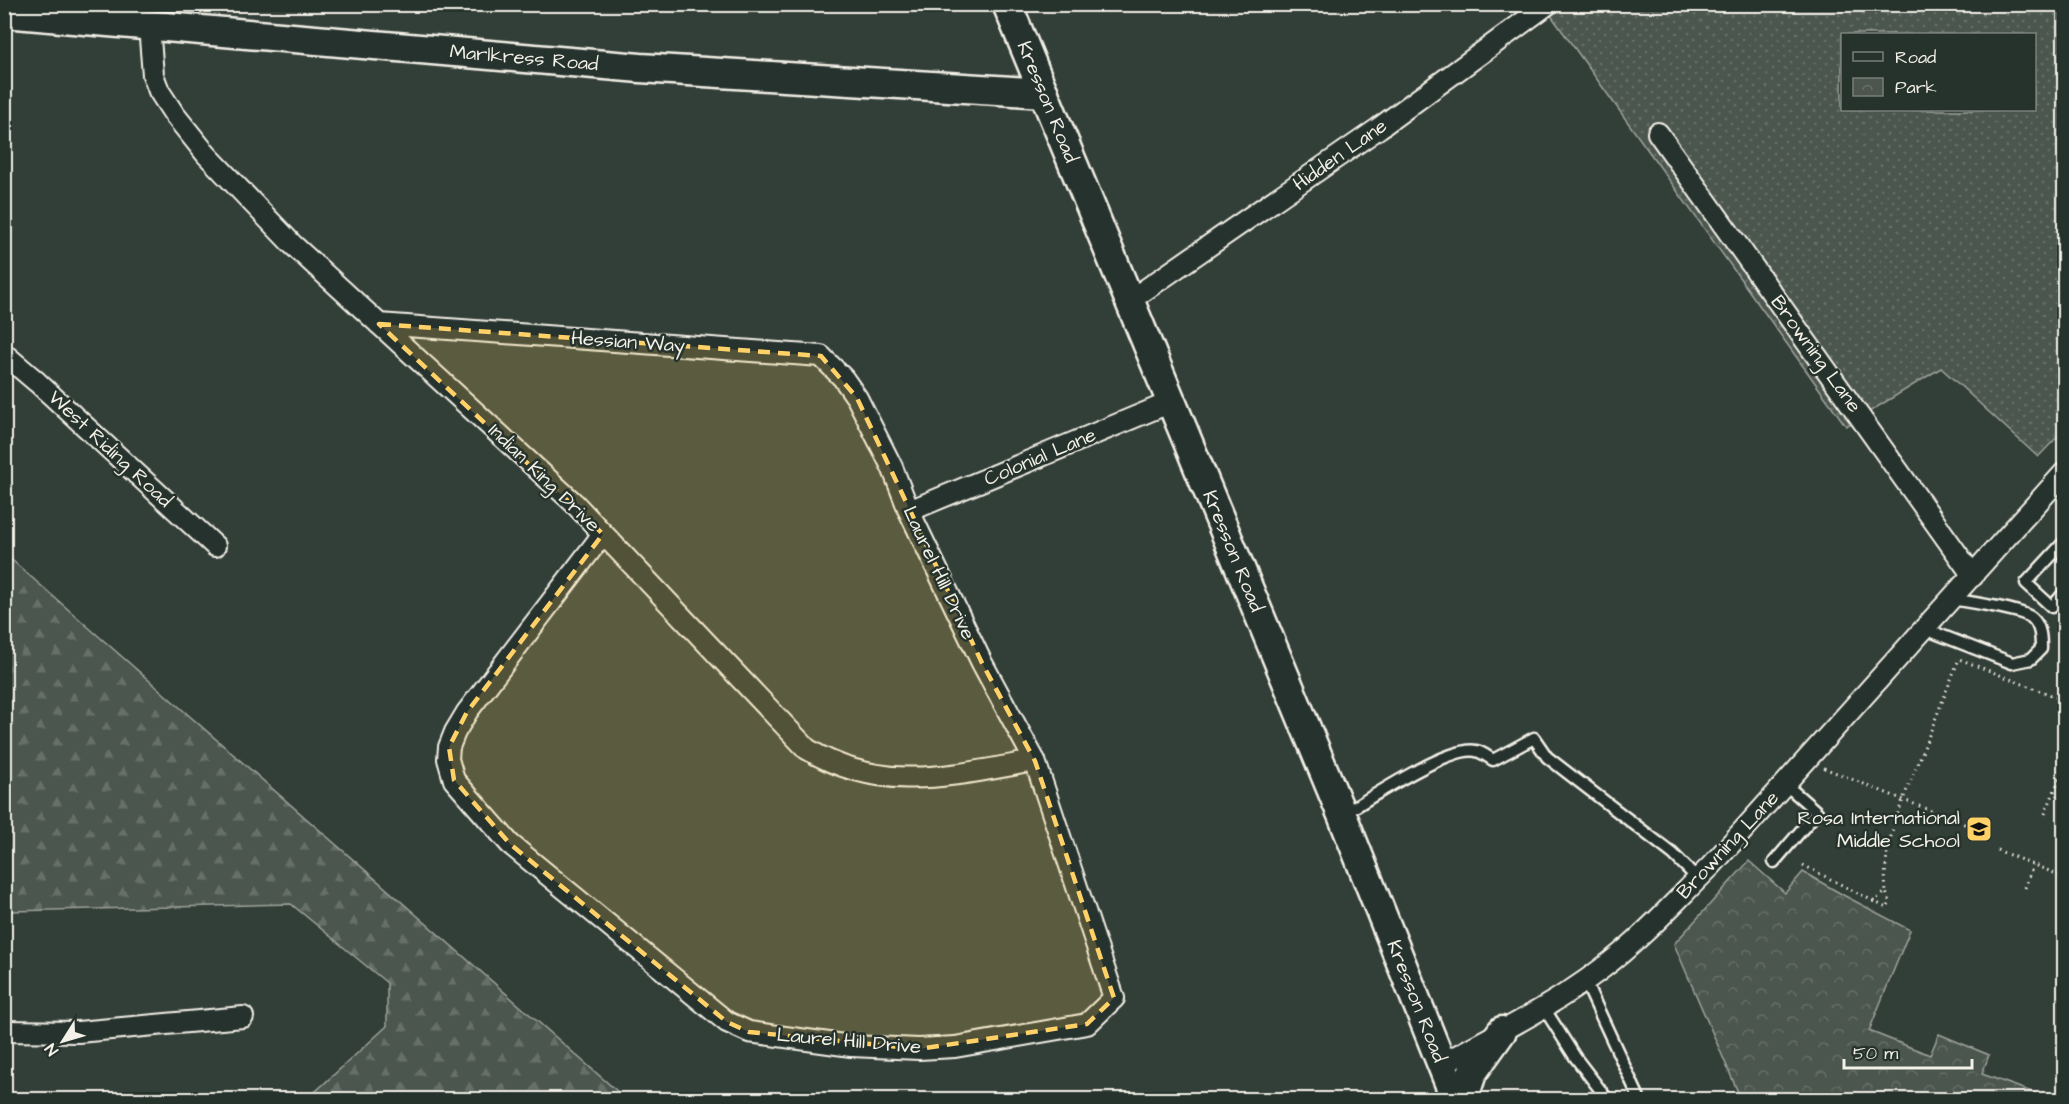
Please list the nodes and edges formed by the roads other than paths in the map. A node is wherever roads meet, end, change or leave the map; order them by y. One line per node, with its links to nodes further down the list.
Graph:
1 (1007, 4): 5 (street, Kresson Road)
2 (1548, 4): 7 (street, Hidden Lane)
3 (4, 13): 4 (street, Marlkress Road)
4 (148, 26): 5 (street, Marlkress Road); 8 (street, Indian King Drive)
5 (1044, 93): 7 (street, Kresson Road)
6 (1658, 133): 17 (street, Browning Lane)
7 (1129, 301): 11 (street, Kresson Road)
8 (379, 324): 10 (street, Hessian Way); 14 (street, Indian King Drive)
9 (4, 354): 16 (street, West Riding Road)
10 (857, 398): 13 (street, Laurel Hill Drive)
11 (1171, 402): 13 (street, Colonial Lane); 23 (street, Kresson Road)
12 (2064, 473): 17 (street, Browning Lane)
13 (909, 511): 21 (street, Laurel Hill Drive)
14 (603, 534): 21 (street, Indian King Drive); 21 (street, Laurel Hill Drive)
15 (2064, 542): 18 (lane)
16 (215, 546)
17 (1973, 576): 19 (street, Browning Lane)
18 (2064, 593)
19 (1952, 599): 20 (street, Browning Lane); 20 (lane)
20 (1925, 629): 22 (street, Browning Lane)
21 (1035, 761)
22 (1785, 784): 24 (lane); 25 (street, Browning Lane)
23 (1342, 815): 25 (lane); 31 (street, Kresson Road)
24 (1774, 862)
25 (1698, 879): 26 (street, Browning Lane)
26 (1585, 981): 27 (street, Browning Lane); 35 (lane)
27 (1544, 1008): 29 (street, Browning Lane); 34 (lane)
28 (243, 1017): 30 (street)
29 (1502, 1030): 31 (street, Browning Lane); 33 (street)
30 (4, 1031)
31 (1442, 1064): 32 (street, Kresson Road)
32 (1456, 1100)
33 (1463, 1100)
34 (1608, 1100)
35 (1640, 1100)

